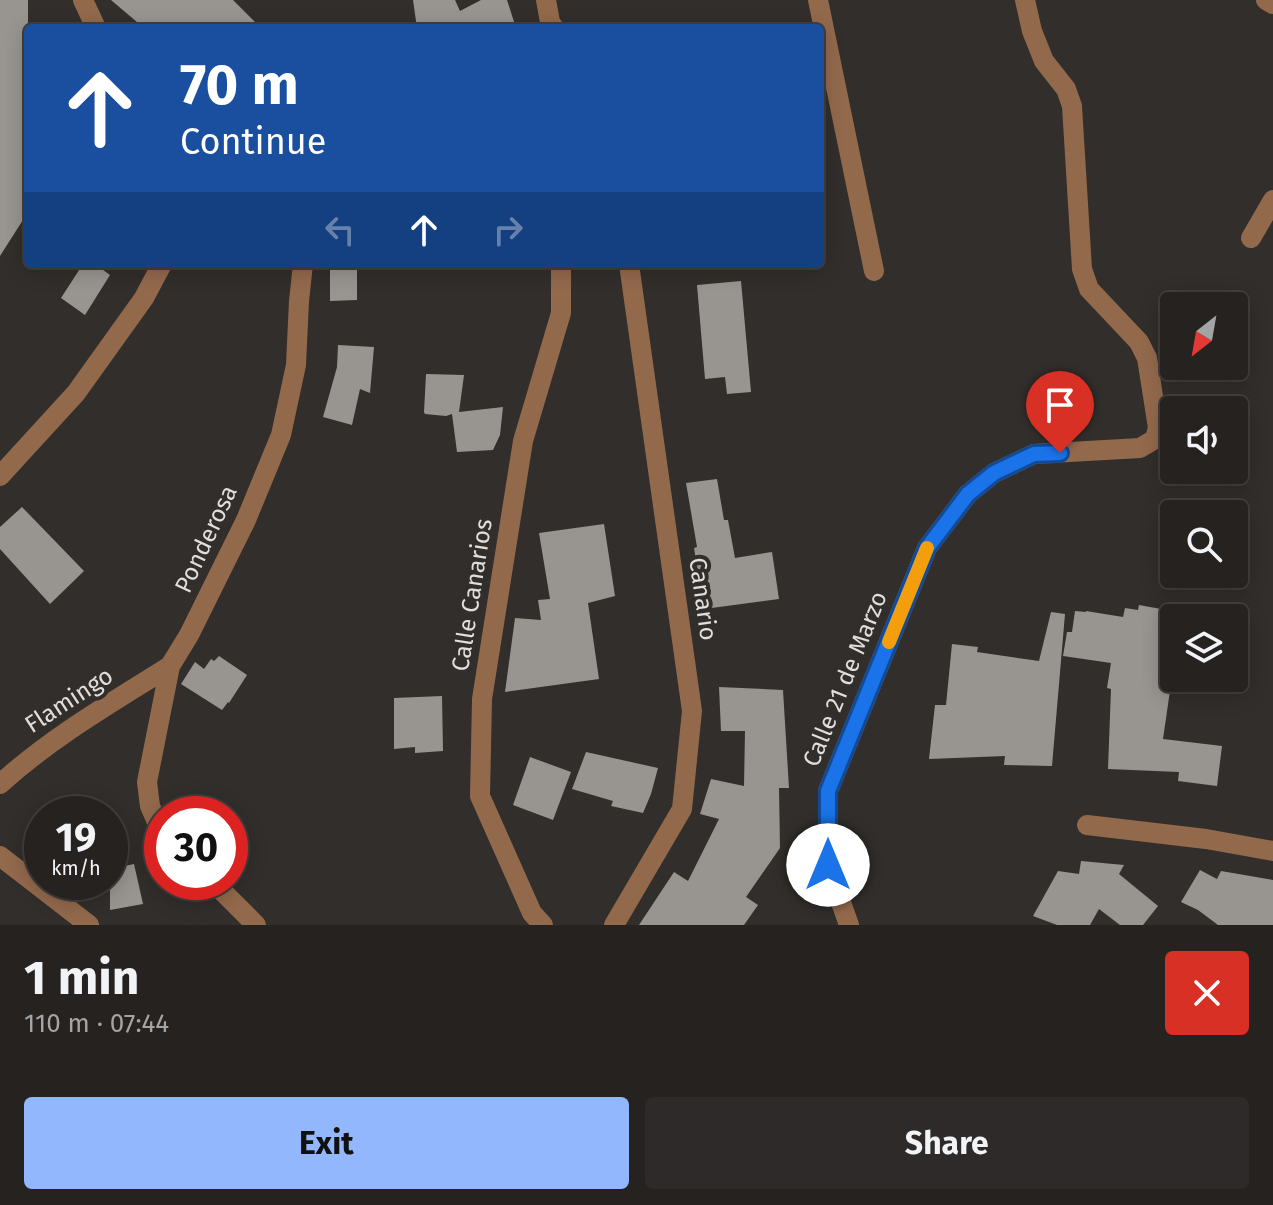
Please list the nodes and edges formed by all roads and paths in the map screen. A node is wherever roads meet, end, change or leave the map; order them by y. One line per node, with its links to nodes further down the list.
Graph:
1 (83, 0): 7 (street)
2 (546, 0): 8 (street)
3 (818, 0): 9 (street)
4 (1025, 0): 30 (street, Calle 21 de Marzo)
5 (1266, 0): 6 (street)
6 (1273, 4)
7 (94, 24)
8 (551, 24)
9 (823, 24)
10 (824, 29): 17 (street)
11 (1273, 200): 12 (street)
12 (1251, 238)
13 (160, 268): 18 (street)
14 (303, 268): 19 (street, Ponderosa)
15 (561, 268): 28 (street, Calle Canarios)
16 (630, 268): 29 (street, Canario)
17 (874, 271)
18 (0, 476)
19 (170, 666): 20 (street, Flamingo); 21 (street, Ponderosa)
20 (0, 784)
21 (149, 796)
22 (1087, 825): 23 (street)
23 (1273, 851)
24 (0, 856): 26 (street)
25 (231, 900): 27 (street)
26 (89, 925)
27 (256, 925)
28 (543, 925)
29 (614, 925)
30 (849, 925)

